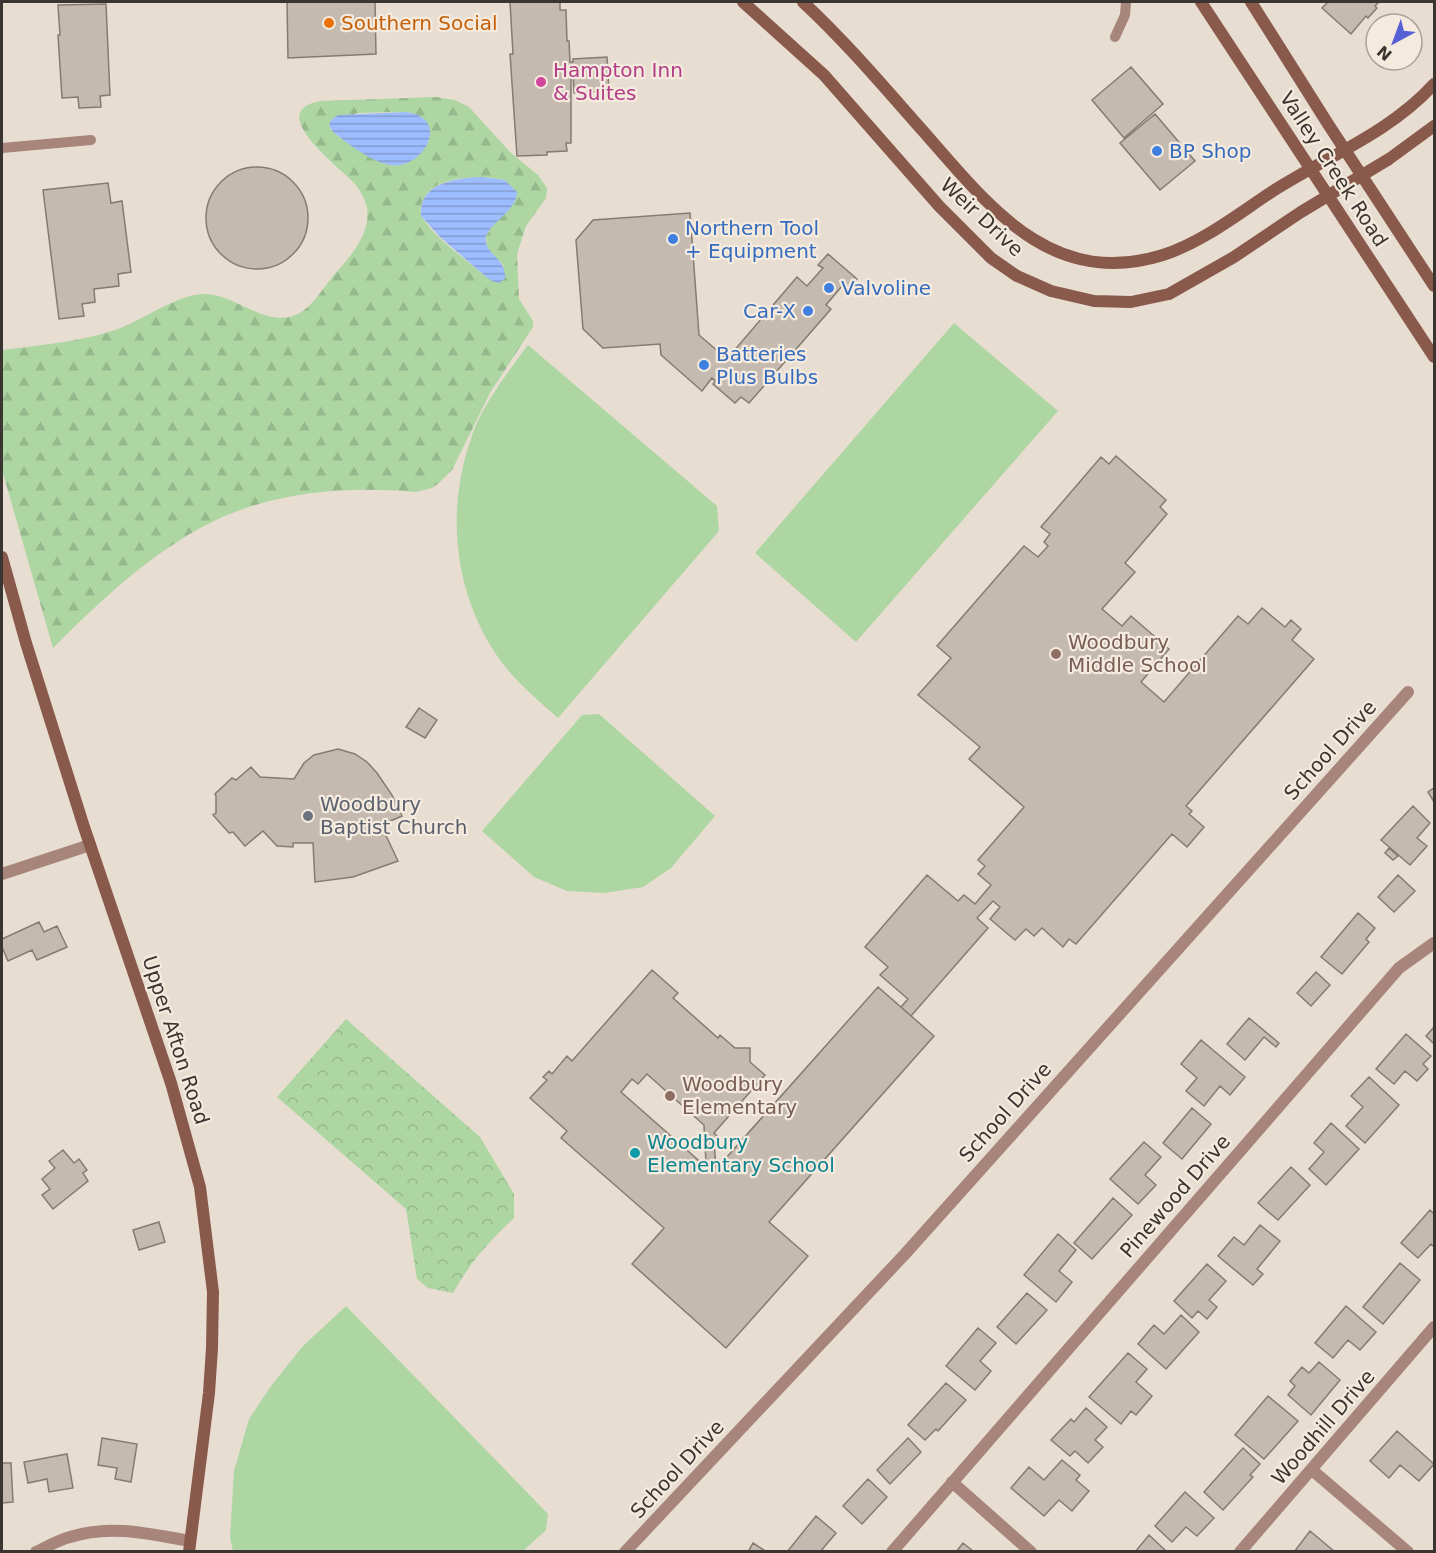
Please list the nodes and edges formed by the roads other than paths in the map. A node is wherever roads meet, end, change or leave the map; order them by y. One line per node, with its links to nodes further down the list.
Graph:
1 (743, 2): 14 (street, Weir Drive)
2 (803, 2): 12 (street, Weir Drive)
3 (1126, 2): 6 (lane)
4 (1201, 2): 12 (street, Valley Creek Road)
5 (1251, 2): 11 (street, Valley Creek Road)
6 (1115, 37)
7 (1434, 84): 11 (street, Weir Drive)
8 (1434, 126): 13 (street, Weir Drive)
9 (91, 140): 10 (lane)
10 (2, 148)
11 (1344, 150): 12 (street, Weir Drive); 13 (street, Valley Creek Road)
12 (1310, 169): 14 (street, Valley Creek Road)
13 (1362, 176): 14 (street, Weir Drive); 15 (street, Valley Creek Road)
14 (1328, 196): 16 (street, Valley Creek Road)
15 (1434, 286)
16 (1434, 357)
17 (2, 557): 19 (street, Upper Afton Road)
18 (1408, 692): 27 (street, School Drive)
19 (90, 845): 20 (street); 25 (street, Upper Afton Road)
20 (2, 874)
21 (1434, 943): 24 (street, Pinewood Drive)
22 (1434, 1327): 23 (street, Woodhill Drive)
23 (1311, 1470): 30 (street, Woodhill Drive); 31 (street)
24 (952, 1482): 28 (street, Pinewood Drive); 29 (street)
25 (189, 1546): 26 (street)
26 (36, 1551)
27 (625, 1551)
28 (892, 1551)
29 (1031, 1551)
30 (1240, 1551)
31 (1408, 1551)

